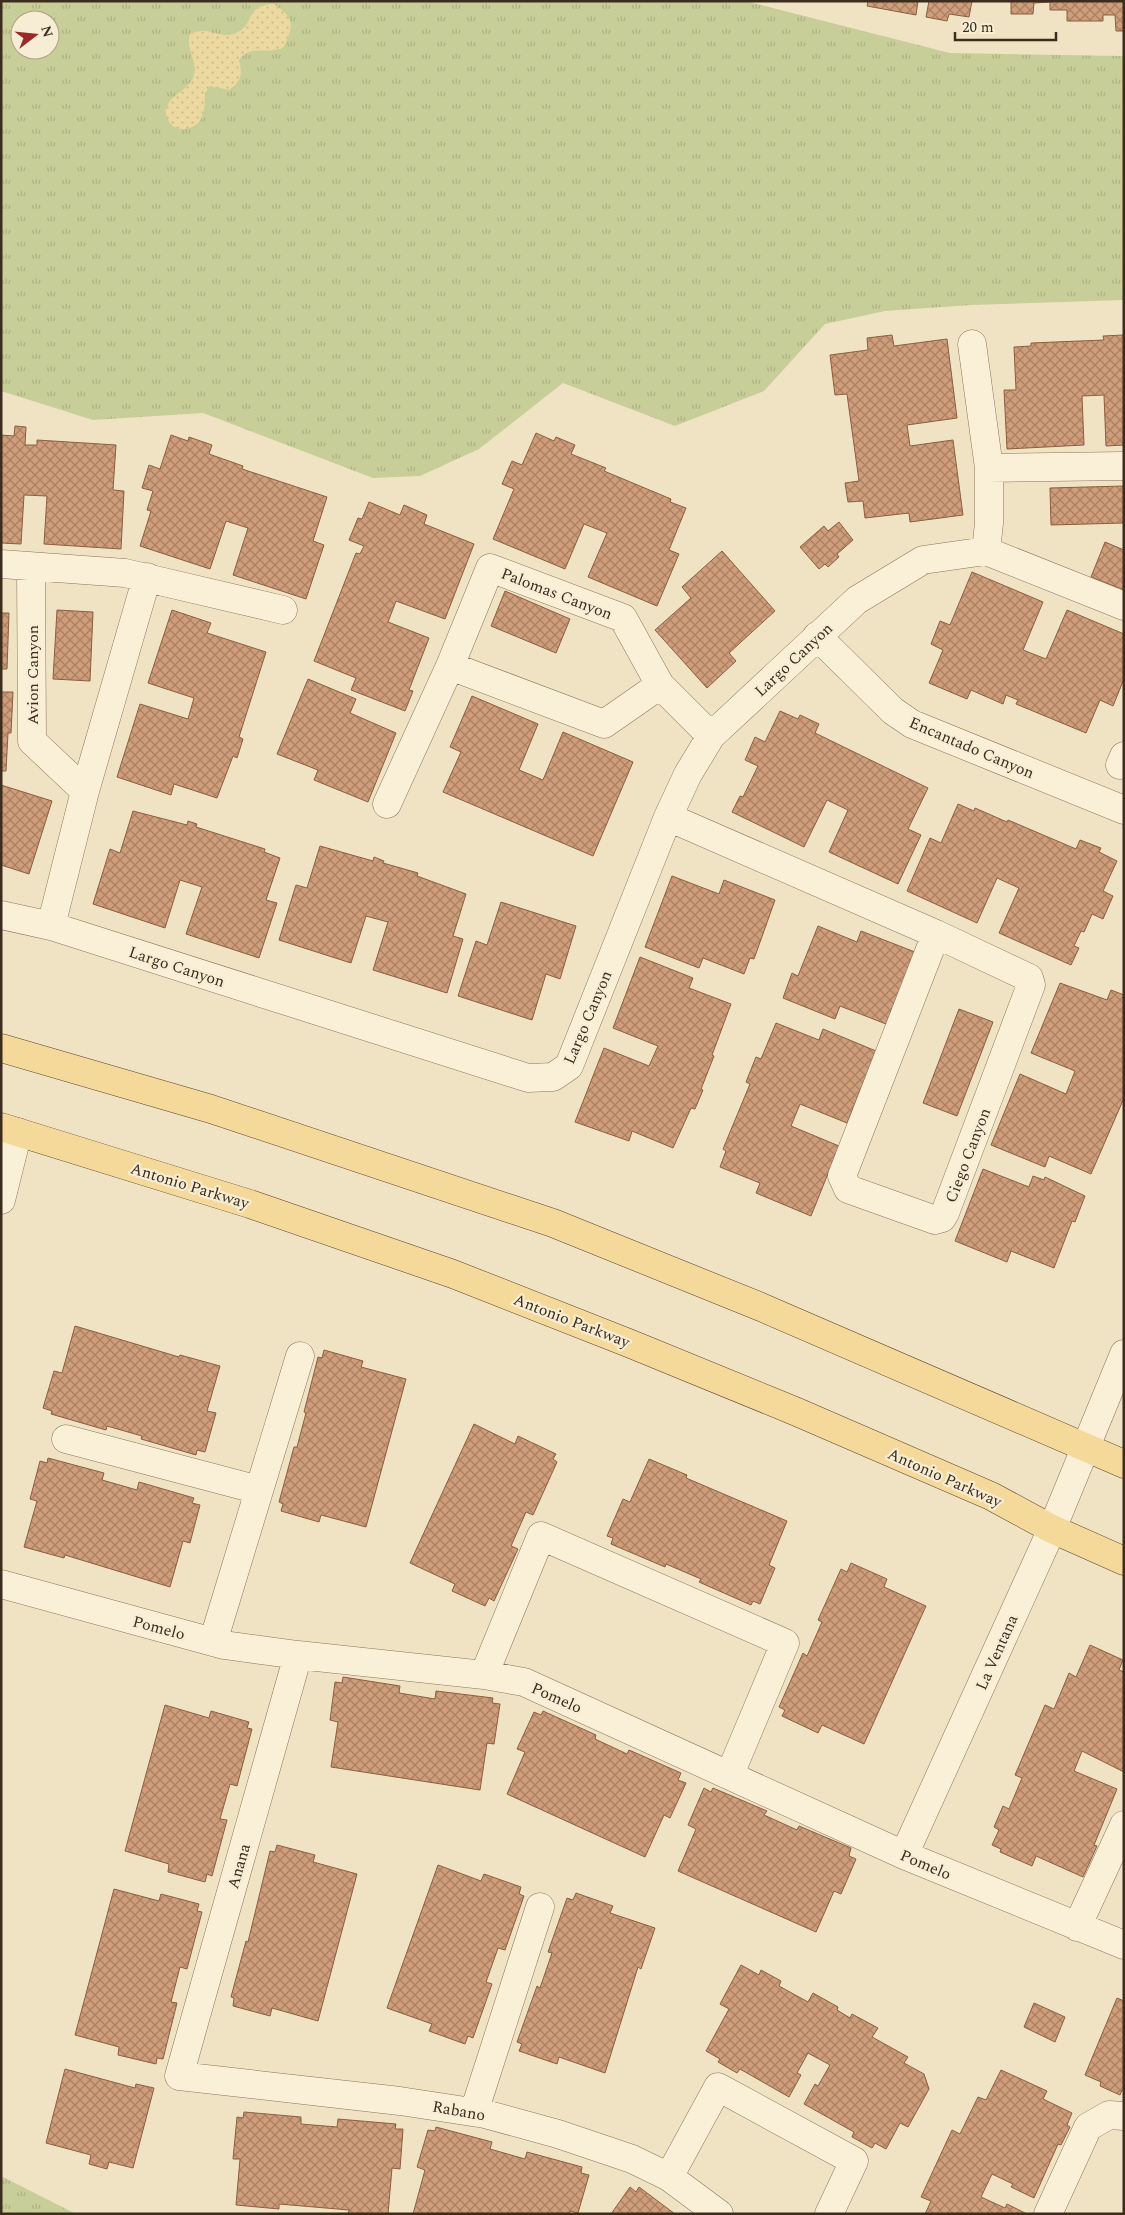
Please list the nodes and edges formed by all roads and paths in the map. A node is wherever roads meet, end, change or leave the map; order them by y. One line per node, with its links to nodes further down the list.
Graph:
1 (972, 344): 3 (street)
2 (1124, 466): 3 (street)
3 (989, 468): 4 (street)
4 (986, 551): 8 (street, Largo Canyon); 10 (street, Largo Canyon)
5 (1, 564): 6 (street)
6 (31, 567): 7 (street); 14 (street, Avion Canyon)
7 (147, 577): 9 (street); 14 (street)
8 (1124, 606)
9 (283, 610)
10 (817, 636): 13 (street, Largo Canyon); 16 (street, Encantado Canyon)
11 (450, 666): 12 (street); 12 (street, Palomas Canyon); 15 (street, Palomas Canyon)
12 (660, 685): 13 (street, Palomas Canyon)
13 (712, 736): 17 (street, Largo Canyon)
14 (85, 790): 19 (street)
15 (388, 804)
16 (1124, 810)
17 (668, 817): 19 (street, Largo Canyon); 20 (street, Ciego Canyon)
18 (1, 915): 19 (street, Largo Canyon)
19 (52, 926)
20 (936, 934): 20 (street, Ciego Canyon)
21 (1, 1048): 27 (main road)
22 (10, 1130): 23 (street); 30 (main road, Antonio Parkway)
23 (1, 1200)
24 (1124, 1354): 27 (street, La Ventana)
25 (300, 1356): 29 (street)
26 (66, 1439): 29 (street)
27 (1086, 1448): 28 (main road); 30 (street, La Ventana)
28 (1124, 1464)
29 (259, 1490): 33 (street)
30 (1052, 1528): 31 (main road, Antonio Parkway); 38 (street, La Ventana)
31 (1124, 1561)
32 (1, 1584): 33 (street, Pomelo)
33 (213, 1642): 34 (street, Pomelo)
34 (298, 1655): 35 (street, Pomelo); 42 (street, Anana)
35 (484, 1675): 36 (street, Pomelo); 36 (street)
36 (730, 1774): 38 (street, Pomelo)
37 (1124, 1826): 40 (street)
38 (904, 1855): 40 (street, Pomelo)
39 (540, 1907): 43 (street)
40 (1077, 1927): 41 (street, Pomelo)
41 (1124, 1945)
42 (179, 2076): 43 (street, Rabano)
43 (474, 2112): 45 (street, Rabano)
44 (1124, 2116): 48 (street)
45 (668, 2177): 46 (street, Rabano); 47 (street)
46 (719, 2214)
47 (828, 2214)
48 (1048, 2214)

